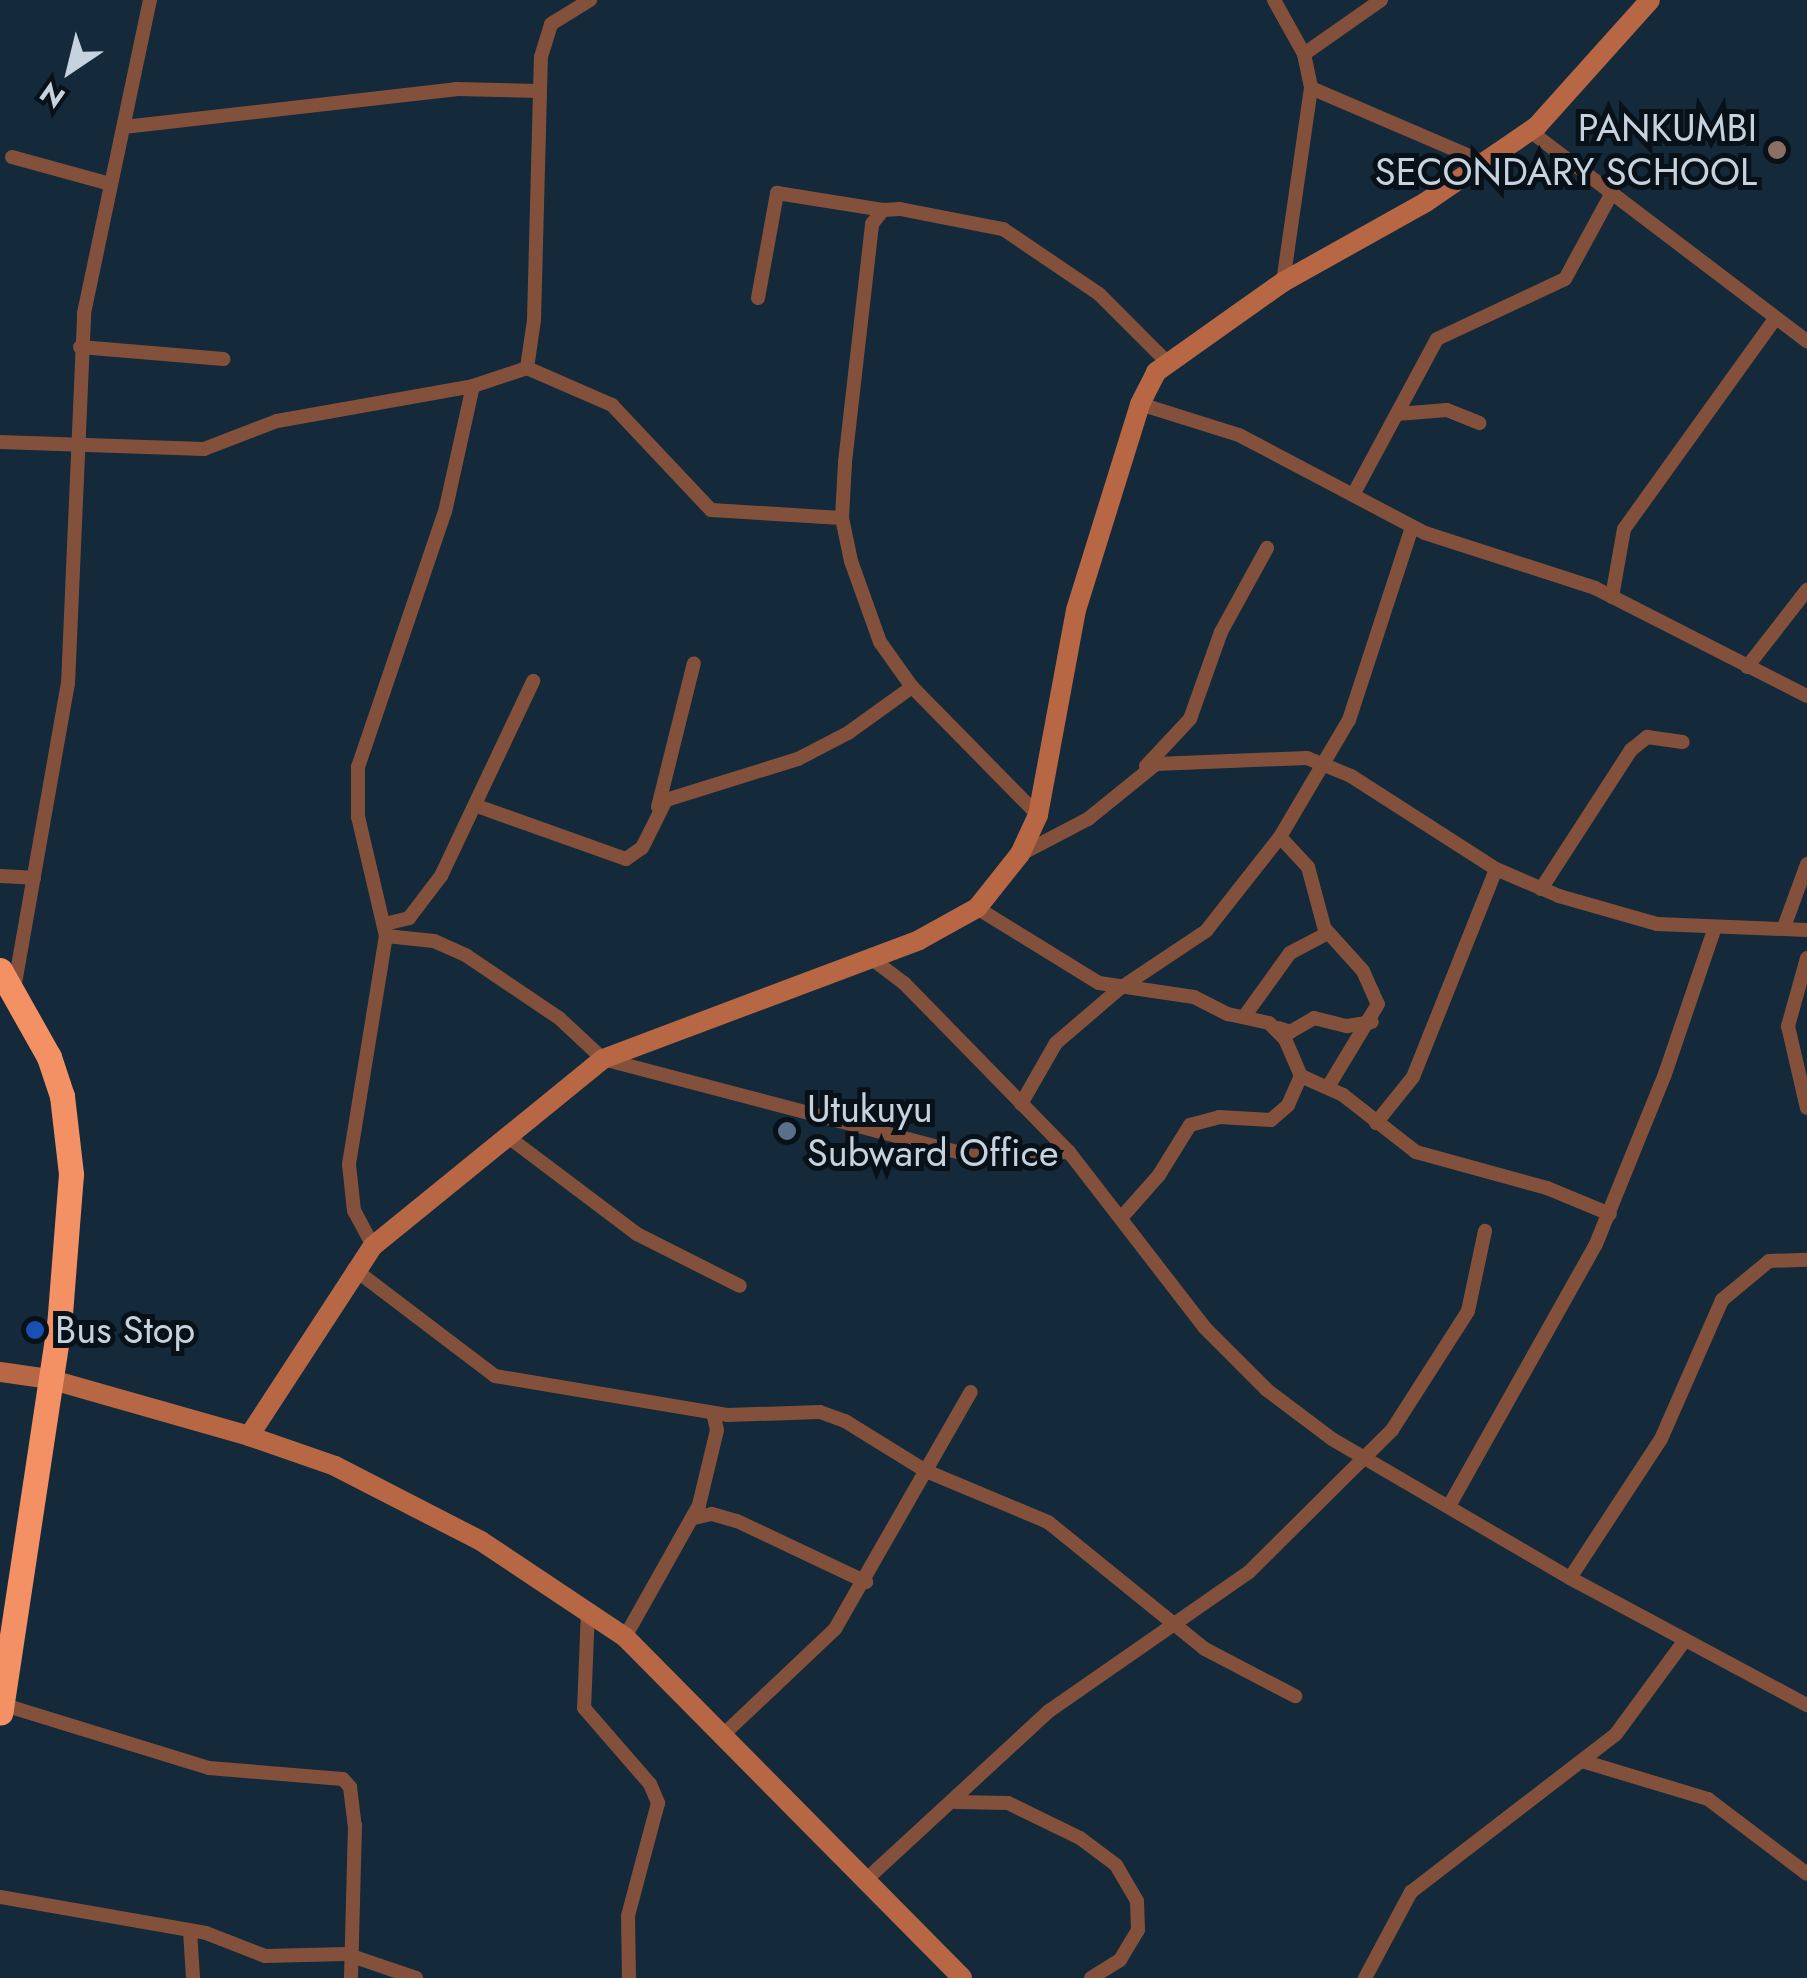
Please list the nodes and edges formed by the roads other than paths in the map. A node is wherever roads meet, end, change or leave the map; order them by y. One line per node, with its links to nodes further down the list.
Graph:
1 (150, 0): 9 (street)
2 (590, 0): 8 (street)
3 (1274, 0): 6 (street)
4 (1380, 0): 6 (street)
5 (1650, 0): 10 (street)
6 (1304, 54): 7 (street)
7 (1311, 88): 12 (street); 16 (street)
8 (539, 91): 9 (street); 23 (street)
9 (124, 127): 13 (street)
10 (1530, 131): 12 (street); 14 (street)
11 (12, 157): 13 (street)
12 (1484, 162): 16 (street)
13 (110, 184): 20 (street)
14 (1614, 192): 18 (street); 26 (street)
15 (883, 210): 17 (street); 22 (street); 31 (street)
16 (1283, 282): 22 (street)
17 (758, 298)
18 (1775, 319): 19 (street); 35 (street)
19 (1807, 342)
20 (80, 347): 21 (street); 29 (street)
21 (222, 360)
22 (1167, 362): 25 (street)
23 (527, 368): 24 (street); 31 (street)
24 (473, 386): 29 (street); 57 (street)
25 (1140, 404): 30 (street); 46 (street)
26 (1397, 414): 27 (street); 30 (street)
27 (1478, 423)
28 (0, 442): 29 (street)
29 (74, 443): 52 (street)
30 (1353, 495): 32 (street)
31 (842, 518): 39 (street)
32 (1412, 527): 35 (street); 42 (street)
33 (1267, 548): 43 (street)
34 (1807, 590): 37 (street)
35 (1612, 596): 37 (street)
36 (694, 663): 45 (street)
37 (1748, 667): 40 (street)
38 (533, 680): 44 (street)
39 (912, 687): 45 (street); 46 (street)
40 (1807, 696)
41 (1683, 742): 53 (street)
42 (1324, 762): 43 (street); 47 (street); 50 (street)
43 (1142, 770): 48 (street)
44 (477, 806): 45 (street); 57 (street)
45 (658, 807)
46 (1038, 815): 48 (street)
47 (1280, 837): 58 (street); 63 (street)
48 (1020, 854): 54 (street)
49 (1807, 864): 56 (street)
50 (1496, 869): 53 (street); 72 (street)
51 (0, 876): 52 (street)
52 (34, 878): 62 (street)
53 (1541, 889): 55 (street)
54 (977, 908): 61 (street); 63 (street)
55 (1714, 927): 56 (street); 75 (street)
56 (1784, 927): 59 (street)
57 (385, 930): 67 (street); 78 (street)
58 (1326, 930): 64 (street); 65 (street)
59 (1807, 930)
60 (1807, 958): 71 (street)
61 (872, 959): 67 (street); 70 (street)
62 (7, 979): 83 (highway)
63 (1119, 990): 64 (street); 70 (street)
64 (1246, 1014): 66 (street)
65 (1372, 1022): 66 (street); 69 (street)
66 (1278, 1028): 68 (street)
67 (603, 1059): 73 (street); 74 (street)
68 (1301, 1076): 69 (street); 76 (street)
69 (1328, 1087): 72 (street)
70 (1021, 1104): 74 (street)
71 (1807, 1108)
72 (1376, 1123): 75 (street)
73 (511, 1138): 78 (street); 81 (street)
74 (1069, 1152): 76 (street)
75 (1610, 1214): 89 (street)
76 (1120, 1218): 87 (street)
77 (1486, 1231): 87 (street)
78 (373, 1246): 80 (street)
79 (1807, 1260): 91 (street)
80 (354, 1269): 85 (street); 86 (street)
81 (740, 1286)
82 (0, 1372): 83 (street)
83 (49, 1379): 86 (street); 98 (highway)
84 (972, 1392): 88 (street)
85 (714, 1412): 88 (street); 90 (street)
86 (249, 1436): 93 (street)
87 (1362, 1456): 89 (street); 94 (street)
88 (926, 1471): 92 (street); 94 (street)
89 (1449, 1506): 91 (street)
90 (694, 1518): 92 (street); 95 (street)
91 (1570, 1578): 96 (street)
92 (866, 1582): 101 (street)
93 (588, 1610): 95 (street); 112 (street)
94 (1177, 1624): 97 (street); 103 (street)
95 (626, 1636): 101 (street)
96 (1682, 1644): 99 (street); 102 (street)
97 (1295, 1696)
98 (1, 1704): 100 (highway); 108 (street)
99 (1807, 1705)
100 (0, 1713)
101 (725, 1734): 105 (street)
102 (1582, 1761): 104 (street); 115 (street)
103 (951, 1803): 105 (street); 114 (street)
104 (1807, 1874)
105 (869, 1878): 113 (street)
106 (0, 1897): 107 (street)
107 (190, 1931): 108 (street); 109 (street)
108 (354, 1957): 110 (street); 111 (street)
109 (193, 1978)
110 (351, 1978)
111 (416, 1978)
112 (629, 1978)
113 (962, 1978)
114 (1092, 1978)
115 (1364, 1978)

